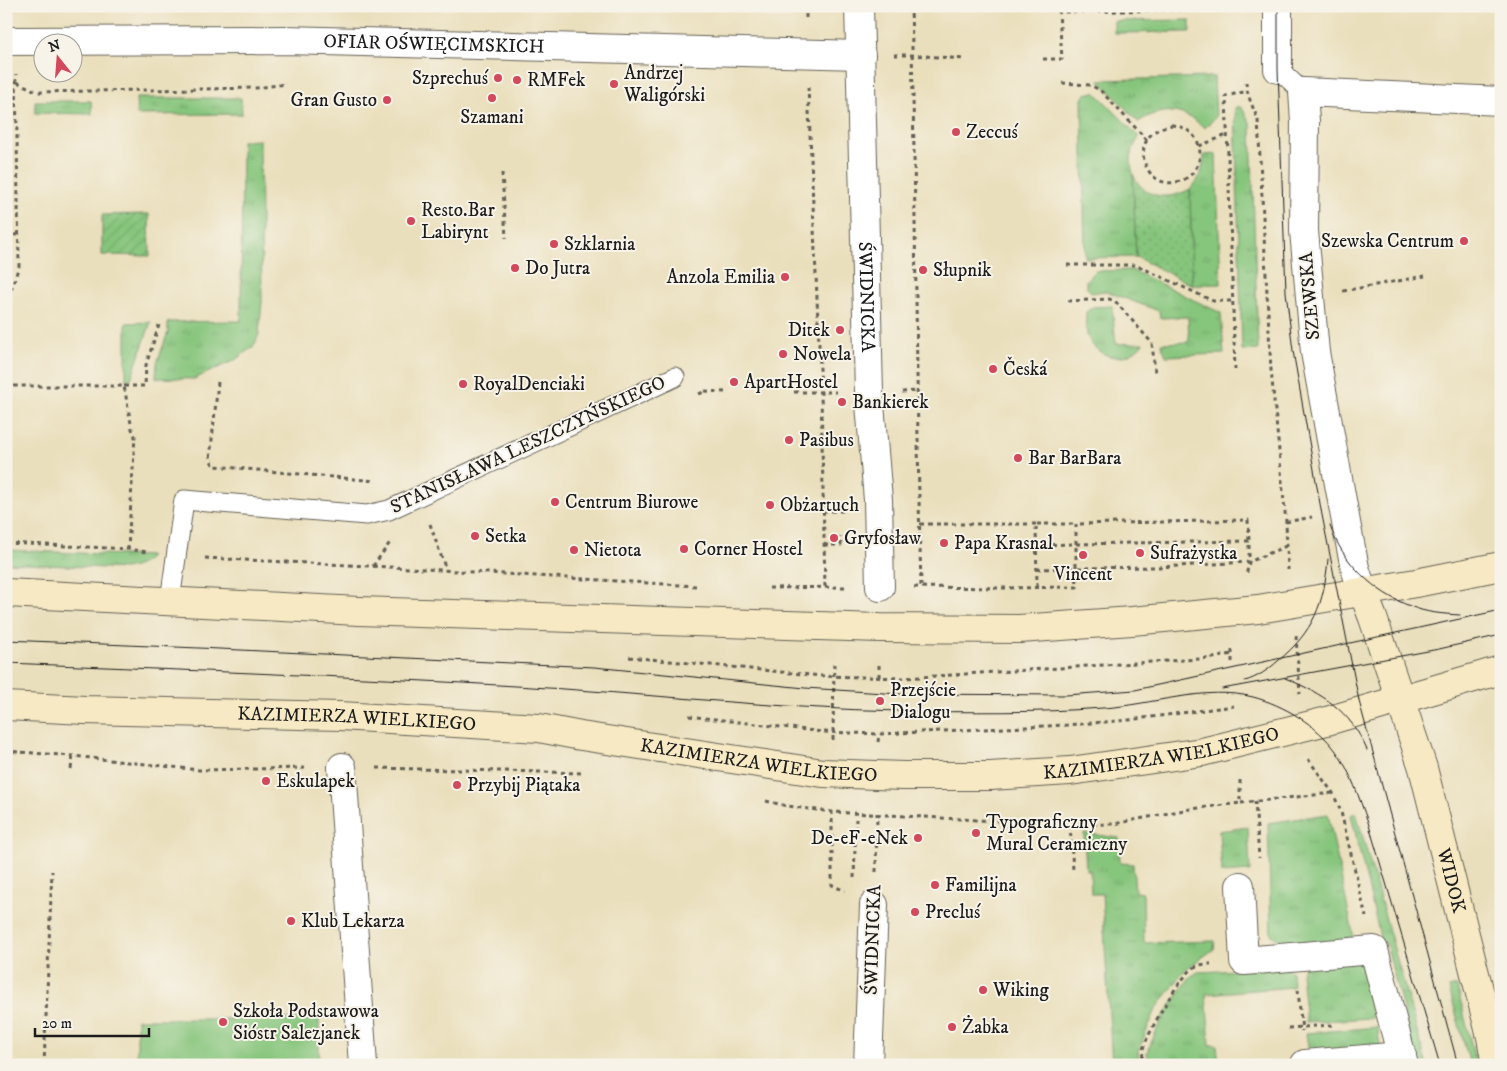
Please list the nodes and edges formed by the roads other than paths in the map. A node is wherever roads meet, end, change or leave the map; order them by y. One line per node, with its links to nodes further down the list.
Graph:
1 (859, 6): 4 (street, ŚWIDNICKA)
2 (1278, 6): 5 (street)
3 (6, 41): 4 (street, OFIAR OŚWIĘCIMSKICH)
4 (861, 55): 10 (street, ŚWIDNICKA)
5 (1278, 69): 6 (lane)
6 (1303, 92): 7 (street); 11 (street, SZEWSKA)
7 (1501, 101)
8 (675, 377): 13 (lane, STANISŁAWA LESZCZYŃSKIEGO)
9 (1501, 566): 11 (main road)
10 (880, 587)
11 (1363, 592): 13 (main road); 15 (main road, WIDOK)
12 (6, 593): 13 (main road)
13 (170, 601)
14 (1501, 670): 15 (main road, KAZIMIERZA WIELKIEGO)
15 (1400, 700): 16 (main road, KAZIMIERZA WIELKIEGO); 24 (main road, WIDOK)
16 (6, 706)
17 (342, 767): 22 (street)
18 (1240, 886): 20 (street)
19 (874, 905): 23 (street, ŚWIDNICKA)
20 (1403, 1060): 21 (street)
21 (1305, 1064)
22 (363, 1065)
23 (868, 1065)
24 (1496, 1065)

